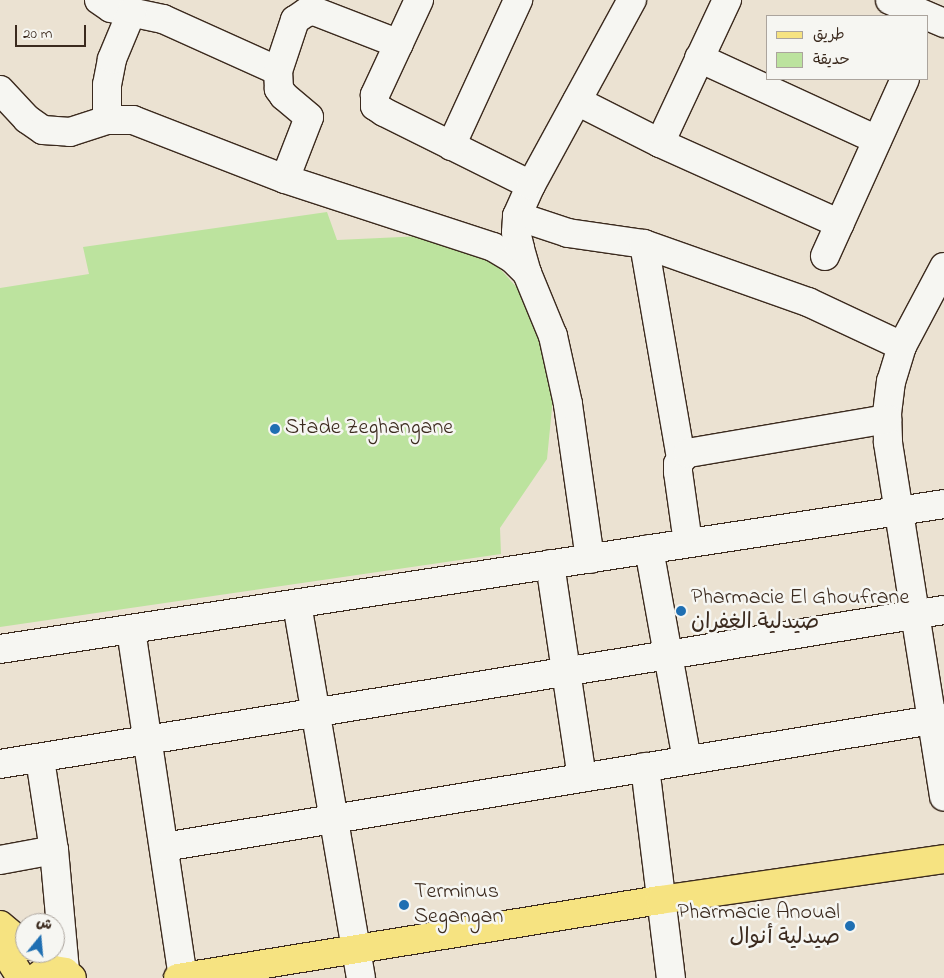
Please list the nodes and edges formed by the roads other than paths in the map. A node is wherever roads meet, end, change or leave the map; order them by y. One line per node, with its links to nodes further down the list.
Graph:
1 (100, 0): 7 (street)
2 (418, 0): 9 (street)
3 (518, 0): 18 (street)
4 (727, 0): 10 (street)
5 (890, 0): 8 (street)
6 (622, 3): 14 (street)
7 (132, 11): 11 (street); 15 (street)
8 (919, 15)
9 (399, 44): 11 (street); 18 (street)
10 (699, 58): 16 (street); 17 (street)
11 (278, 71): 19 (street)
12 (905, 80): 16 (street)
13 (0, 90): 15 (street)
14 (577, 101): 17 (street); 20 (street)
15 (107, 120): 19 (street)
16 (877, 140): 22 (street)
17 (660, 143): 22 (street)
18 (451, 146): 20 (street)
19 (285, 179): 26 (street)
20 (531, 186): 21 (street)
21 (517, 216): 23 (street); 26 (street)
22 (840, 224): 24 (street)
23 (644, 244): 27 (street); 29 (street)
24 (824, 256)
25 (944, 267): 27 (street)
26 (527, 273): 34 (street)
27 (902, 346): 28 (street)
28 (887, 419): 29 (street); 31 (street)
29 (682, 459): 32 (street)
30 (944, 504): 31 (street)
31 (898, 511): 32 (street); 38 (street)
32 (688, 543): 33 (street)
33 (649, 549): 34 (street); 41 (street)
34 (590, 559): 35 (street)
35 (550, 564): 36 (street); 42 (street)
36 (297, 604): 39 (street); 43 (street)
37 (944, 610): 38 (street)
38 (915, 614): 41 (street); 44 (street)
39 (131, 630): 40 (street); 45 (street)
40 (0, 649)
41 (669, 655): 42 (street); 47 (street)
42 (566, 672): 43 (street); 50 (street)
43 (316, 713): 45 (street); 52 (street)
44 (938, 719): 47 (street); 51 (street)
45 (148, 741): 46 (street); 53 (street)
46 (40, 759): 48 (street); 54 (street)
47 (687, 760): 49 (street)
48 (0, 764)
49 (645, 767): 50 (street); 57 (street)
50 (582, 778): 52 (street)
51 (944, 798)
52 (334, 819): 53 (street); 61 (street)
53 (164, 847): 64 (street)
54 (54, 850): 56 (street); 62 (street)
55 (944, 859): 57 (main road)
56 (0, 860)
57 (660, 900): 61 (main road); 66 (street)
58 (0, 925): 59 (main road)
59 (15, 938)
60 (0, 944): 63 (main road)
61 (356, 950): 64 (main road); 65 (street)
62 (52, 970)
63 (21, 978)
64 (181, 978)
65 (361, 978)
66 (671, 978)

